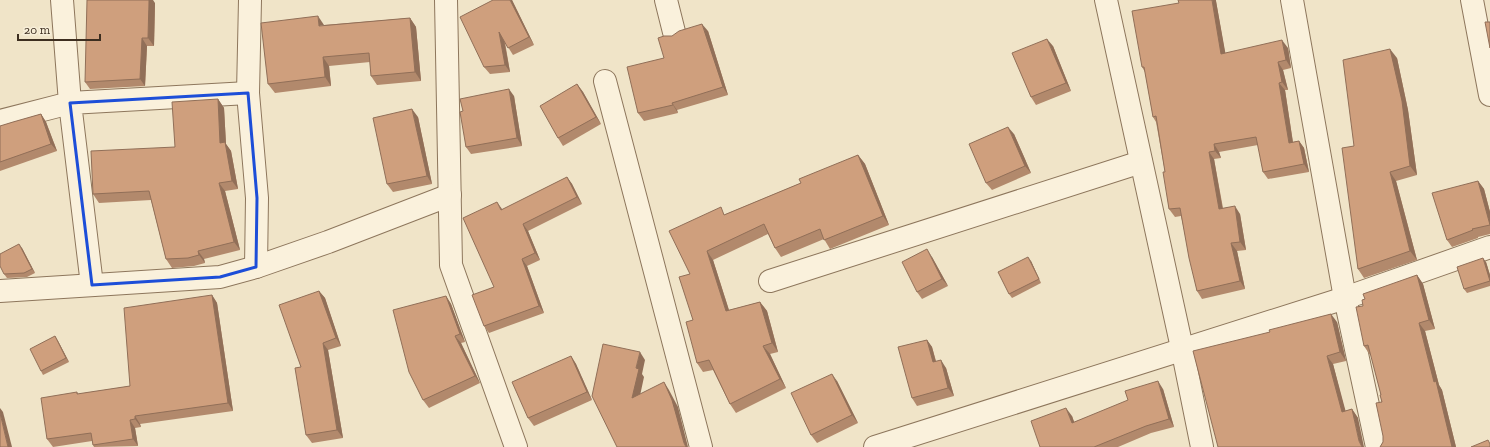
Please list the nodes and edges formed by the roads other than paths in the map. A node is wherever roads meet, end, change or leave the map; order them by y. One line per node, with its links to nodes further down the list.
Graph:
1 (62, 0): 12 (street)
2 (250, 0): 10 (street)
3 (446, 0): 15 (street)
4 (666, 0): 8 (street)
5 (1106, 0): 14 (street)
6 (1292, 0): 21 (street)
7 (1472, 0): 11 (street)
8 (674, 32)
9 (605, 81): 24 (street)
10 (248, 93): 12 (street); 17 (street)
11 (1490, 95)
12 (70, 103): 13 (street); 19 (street)
13 (0, 121)
14 (1142, 162): 18 (street); 22 (street)
15 (450, 195): 17 (street); 23 (street)
16 (1490, 247): 21 (street)
17 (256, 267): 19 (street)
18 (770, 281)
19 (92, 285): 20 (street)
20 (0, 291)
21 (1345, 298): 22 (street); 27 (street)
22 (1182, 348): 25 (street); 26 (street)
23 (516, 447)
24 (701, 447)
25 (875, 447)
26 (1202, 447)
27 (1377, 447)

